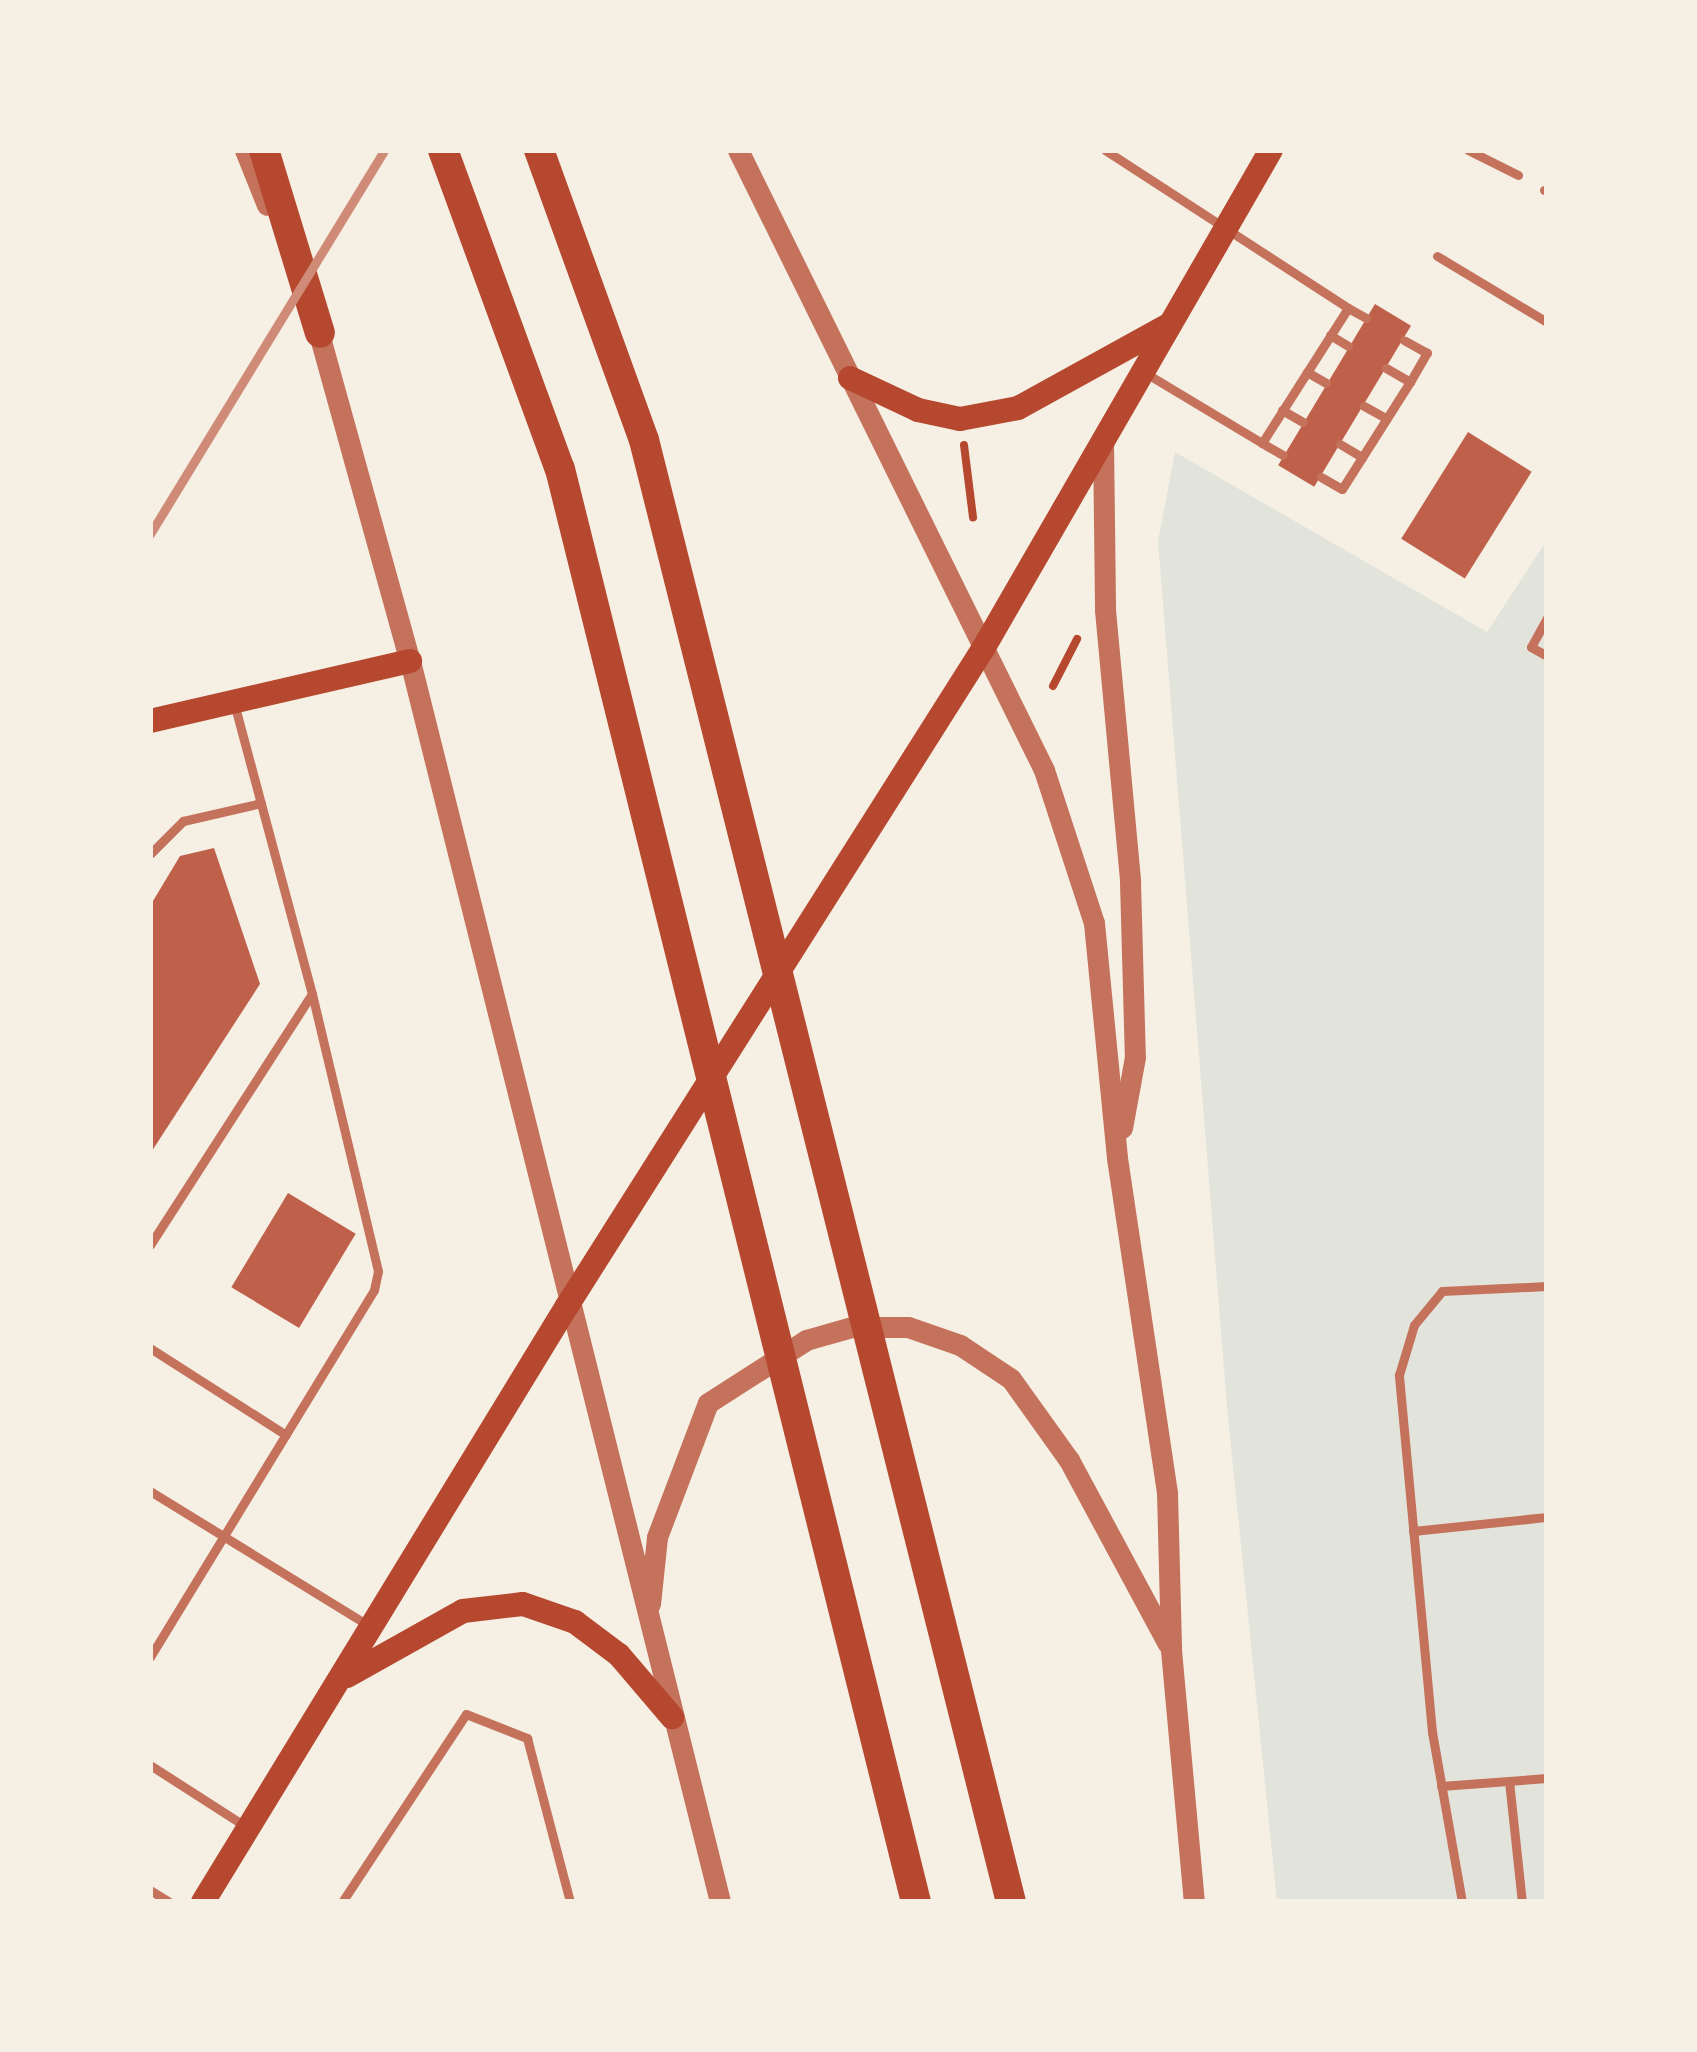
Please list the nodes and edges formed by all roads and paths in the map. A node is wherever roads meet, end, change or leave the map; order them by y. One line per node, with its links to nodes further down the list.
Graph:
1 (245, 150): 16 (street)
2 (264, 150): 16 (highway)
3 (443, 150): 76 (highway)
4 (539, 150): 77 (highway)
5 (738, 150): 23 (street)
6 (1105, 150): 10 (lane)
7 (1271, 150): 10 (main road)
8 (1468, 150): 9 (lane)
9 (1518, 175)
10 (1221, 229): 12 (lane); 15 (main road)
11 (1437, 256): 13 (lane)
12 (1348, 308): 14 (lane); 17 (lane)
13 (1545, 316)
14 (1366, 318)
15 (1172, 323): 21 (main road); 23 (main road)
16 (320, 333): 42 (street)
17 (1330, 335): 19 (lane); 22 (lane)
18 (1404, 340): 24 (lane)
19 (1348, 346)
20 (1386, 368): 24 (lane)
21 (1142, 371): 30 (main road); 32 (lane)
22 (1307, 372): 25 (lane); 27 (lane)
23 (850, 378): 40 (street)
24 (1410, 382): 28 (lane)
25 (1326, 383)
26 (1364, 406): 28 (lane)
27 (1282, 410): 29 (lane); 32 (lane)
28 (1387, 419): 35 (lane)
29 (1303, 422)
30 (1103, 439): 40 (main road); 49 (street)
31 (964, 443): 37 (path)
32 (1262, 443): 34 (lane)
33 (1340, 444): 35 (lane)
34 (1283, 455)
35 (1362, 458): 36 (lane)
36 (1321, 477)
37 (974, 517)
38 (1547, 618): 41 (lane)
39 (1084, 623): 43 (path)
40 (983, 649): 49 (street); 52 (main road)
41 (1547, 656)
42 (410, 661): 44 (main road); 52 (street)
43 (1053, 686)
44 (234, 702): 45 (main road); 46 (lane)
45 (150, 721)
46 (261, 803): 47 (lane); 48 (lane)
47 (150, 854)
48 (312, 994): 50 (lane); 54 (lane)
49 (1117, 1158): 61 (street)
50 (150, 1245)
51 (1547, 1286): 57 (lane)
52 (567, 1306): 59 (street); 60 (main road)
53 (150, 1348): 54 (lane)
54 (286, 1436): 58 (lane)
55 (150, 1491): 58 (lane)
56 (1547, 1517): 57 (lane)
57 (1412, 1531): 68 (lane)
58 (225, 1537): 60 (lane); 62 (lane)
59 (648, 1622): 61 (street); 64 (street)
60 (371, 1627): 63 (main road)
61 (1171, 1650): 78 (street)
62 (150, 1657)
63 (335, 1684): 64 (main road); 69 (main road)
64 (672, 1717): 75 (street)
65 (150, 1765): 69 (lane)
66 (1547, 1778): 67 (lane)
67 (1509, 1781): 68 (lane); 80 (lane)
68 (1441, 1786): 79 (lane)
69 (248, 1828): 72 (main road)
70 (150, 1890): 71 (lane)
71 (170, 1902)
72 (202, 1902)
73 (342, 1902): 74 (lane)
74 (570, 1902)
75 (720, 1902)
76 (916, 1902)
77 (1011, 1902)
78 (1194, 1902)
79 (1462, 1902)
80 (1522, 1902)

